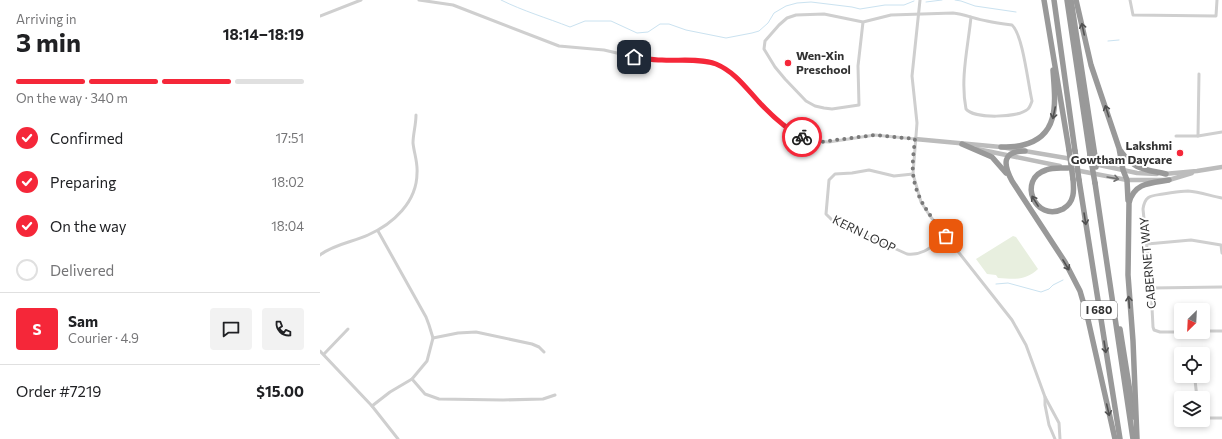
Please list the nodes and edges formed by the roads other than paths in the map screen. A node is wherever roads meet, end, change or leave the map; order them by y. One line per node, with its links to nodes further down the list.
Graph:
1 (361, 0): 12 (street)
2 (419, 0): 22 (street)
3 (920, 0): 11 (street)
4 (1044, 0): 15 (highway)
5 (1054, 0): 70 (highway, I 680, one-way to 70, bridge)
6 (1067, 0): 18 (highway, I 680)
7 (1071, 0): 18 (highway, I 680)
8 (1076, 0): 25 (highway, one-way to 8)
9 (1130, 0): 10 (street)
10 (1217, 0)
11 (918, 14): 13 (street); 14 (street); 22 (street)
12 (320, 16)
13 (971, 17): 13 (street)
14 (863, 22): 14 (street)
15 (1049, 32): 24 (highway, one-way to 24); 29 (highway, one-way to 29, bridge)
16 (1199, 74): 21 (street)
17 (416, 115): 40 (street)
18 (1089, 132): 37 (highway, I 680, bridge)
19 (1222, 132): 21 (street)
20 (1176, 136): 21 (street)
21 (1198, 136)
22 (915, 139): 23 (main road); 32 (street)
23 (962, 144): 24 (main road); 27 (main road); 36 (highway)
24 (1001, 147): 26 (main road)
25 (1119, 148): 30 (highway); 33 (highway)
26 (1025, 151): 27 (highway); 30 (main road)
27 (1008, 155): 29 (main road); 36 (highway)
28 (1222, 167): 31 (main road)
29 (1068, 168): 34 (main road, one-way to 34)
30 (1123, 170): 33 (main road); 34 (highway)
31 (1197, 171): 33 (main road); 35 (main road)
32 (913, 174): 41 (street); 41 (street, KERN LOOP)
33 (1166, 174)
34 (1127, 180): 35 (main road); 39 (highway)
35 (1169, 180): 39 (highway)
36 (1012, 181): 69 (highway, one-way to 69)
37 (1097, 183): 71 (highway, I 680); 72 (highway, I 680)
38 (1222, 198): 42 (street, CABERNET WAY)
39 (1129, 217): 72 (highway, one-way to 39)
40 (378, 230): 45 (street); 52 (street)
41 (946, 236): 58 (street)
42 (1147, 244): 43 (street); 47 (street, CABERNET WAY)
43 (1221, 245): 44 (street)
44 (1222, 253)
45 (320, 254)
46 (1222, 287): 47 (street)
47 (1151, 288): 51 (street, CABERNET WAY)
48 (348, 329): 55 (street)
49 (1210, 331): 50 (street)
50 (1222, 331)
51 (1174, 332)
52 (432, 338): 54 (street); 56 (street)
53 (320, 351): 55 (street)
54 (544, 352)
55 (324, 354): 59 (street)
56 (412, 379): 57 (street); 59 (street)
57 (555, 395)
58 (1045, 397): 60 (street); 63 (street)
59 (372, 406): 66 (street)
60 (1054, 415): 63 (street); 64 (street)
61 (1210, 418): 62 (street)
62 (1222, 418)
63 (1048, 419): 65 (street)
64 (1060, 431): 65 (street); 68 (street)
65 (1053, 433): 67 (street)
66 (398, 439)
67 (1055, 439)
68 (1060, 439)
69 (1115, 439)
70 (1120, 439)
71 (1133, 439)
72 (1137, 439)

